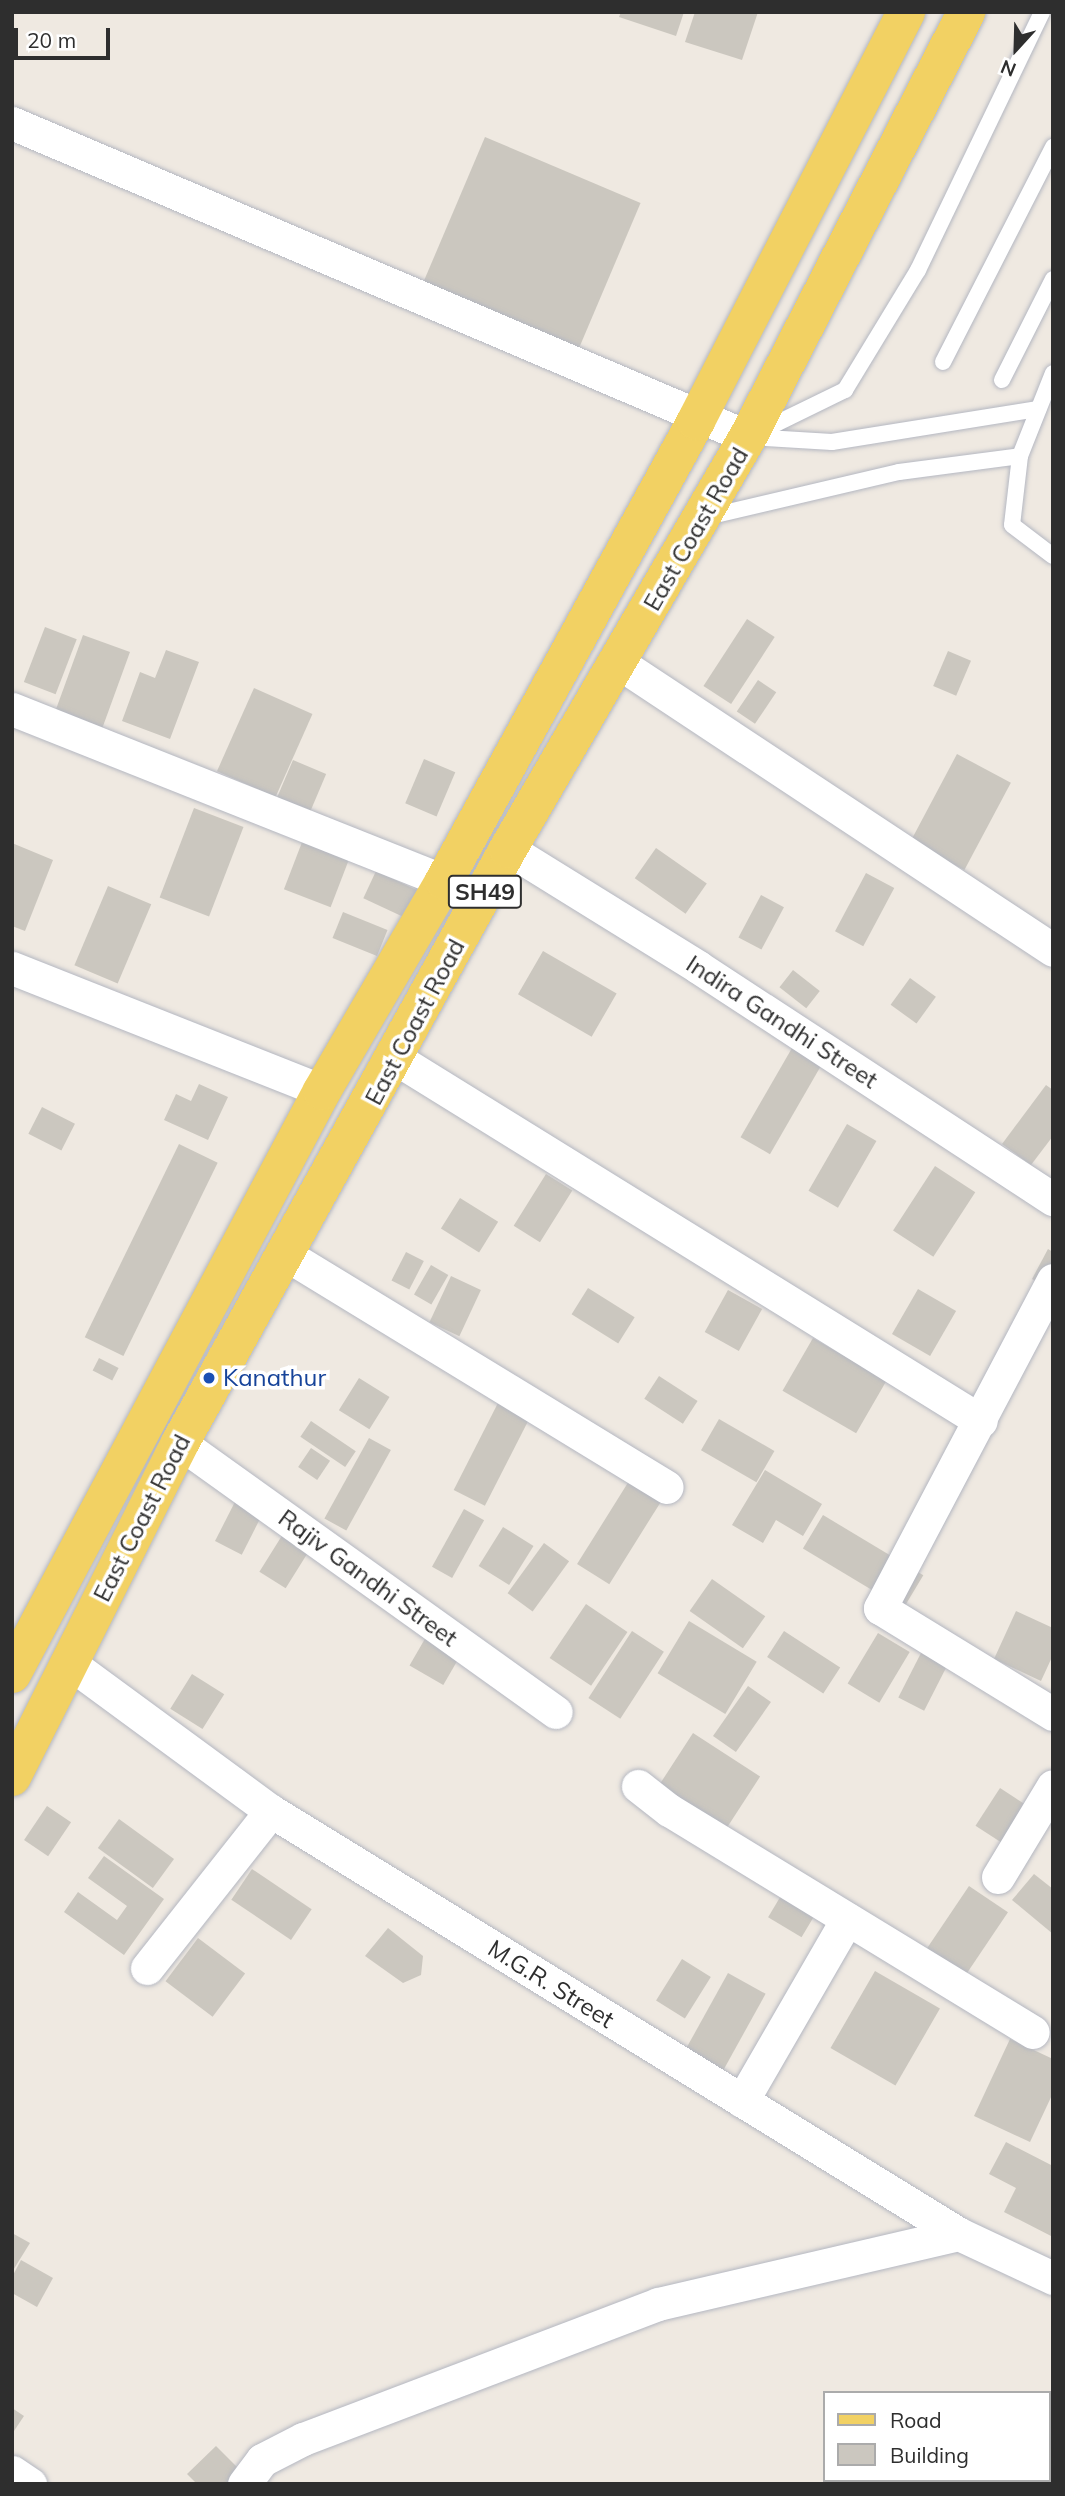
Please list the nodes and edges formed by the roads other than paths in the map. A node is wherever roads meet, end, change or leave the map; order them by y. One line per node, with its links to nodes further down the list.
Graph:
1 (906, 12): 11 (main road, East Coast Road / SH49)
2 (966, 12): 12 (main road, East Coast Road / SH49)
3 (1042, 12): 12 (lane)
4 (12, 123): 11 (street)
5 (1053, 146): 7 (lane)
6 (1053, 279): 9 (lane)
7 (943, 362)
8 (1053, 373): 10 (lane)
9 (1002, 380)
10 (1038, 409): 12 (lane); 13 (lane)
11 (699, 416): 12 (street); 19 (main road, East Coast Road / SH49)
12 (748, 437): 14 (main road, East Coast Road / SH49)
13 (1020, 456): 14 (lane); 15 (lane)
14 (701, 518): 16 (main road, East Coast Road / SH49)
15 (1053, 556)
16 (619, 663): 18 (main road, East Coast Road / SH49); 20 (street)
17 (12, 709): 19 (street)
18 (508, 849): 22 (main road, East Coast Road / SH49); 24 (street, Indira Gandhi Street)
19 (444, 881): 23 (main road, East Coast Road / SH49)
20 (1053, 950)
21 (12, 968): 23 (street)
22 (395, 1058): 25 (main road, East Coast Road / SH49); 27 (street)
23 (322, 1091): 30 (main road, East Coast Road / SH49)
24 (1053, 1199)
25 (285, 1254): 28 (main road, East Coast Road / SH49); 29 (street)
26 (1053, 1280): 27 (street)
27 (981, 1421): 34 (street)
28 (180, 1443): 31 (main road, East Coast Road / SH49); 33 (street, Rajiv Gandhi Street)
29 (666, 1486)
30 (23, 1627): 31 (main road); 32 (main road, East Coast Road / SH49)
31 (68, 1662): 35 (main road, East Coast Road / SH49); 38 (street, M.G.R. Street)
32 (12, 1674)
33 (556, 1712)
34 (1053, 1714)
35 (12, 1777)
36 (638, 1786): 40 (street)
37 (1053, 1786): 39 (street)
38 (271, 1811): 41 (street); 43 (street, M.G.R. Street)
39 (998, 1877)
40 (847, 1919): 42 (street); 43 (street)
41 (148, 1968)
42 (1033, 2032)
43 (742, 2101): 44 (street, M.G.R. Street)
44 (959, 2234): 45 (street, M.G.R. Street); 48 (street)
45 (1053, 2278)
46 (12, 2472): 47 (street)
47 (30, 2484)
48 (244, 2484)

